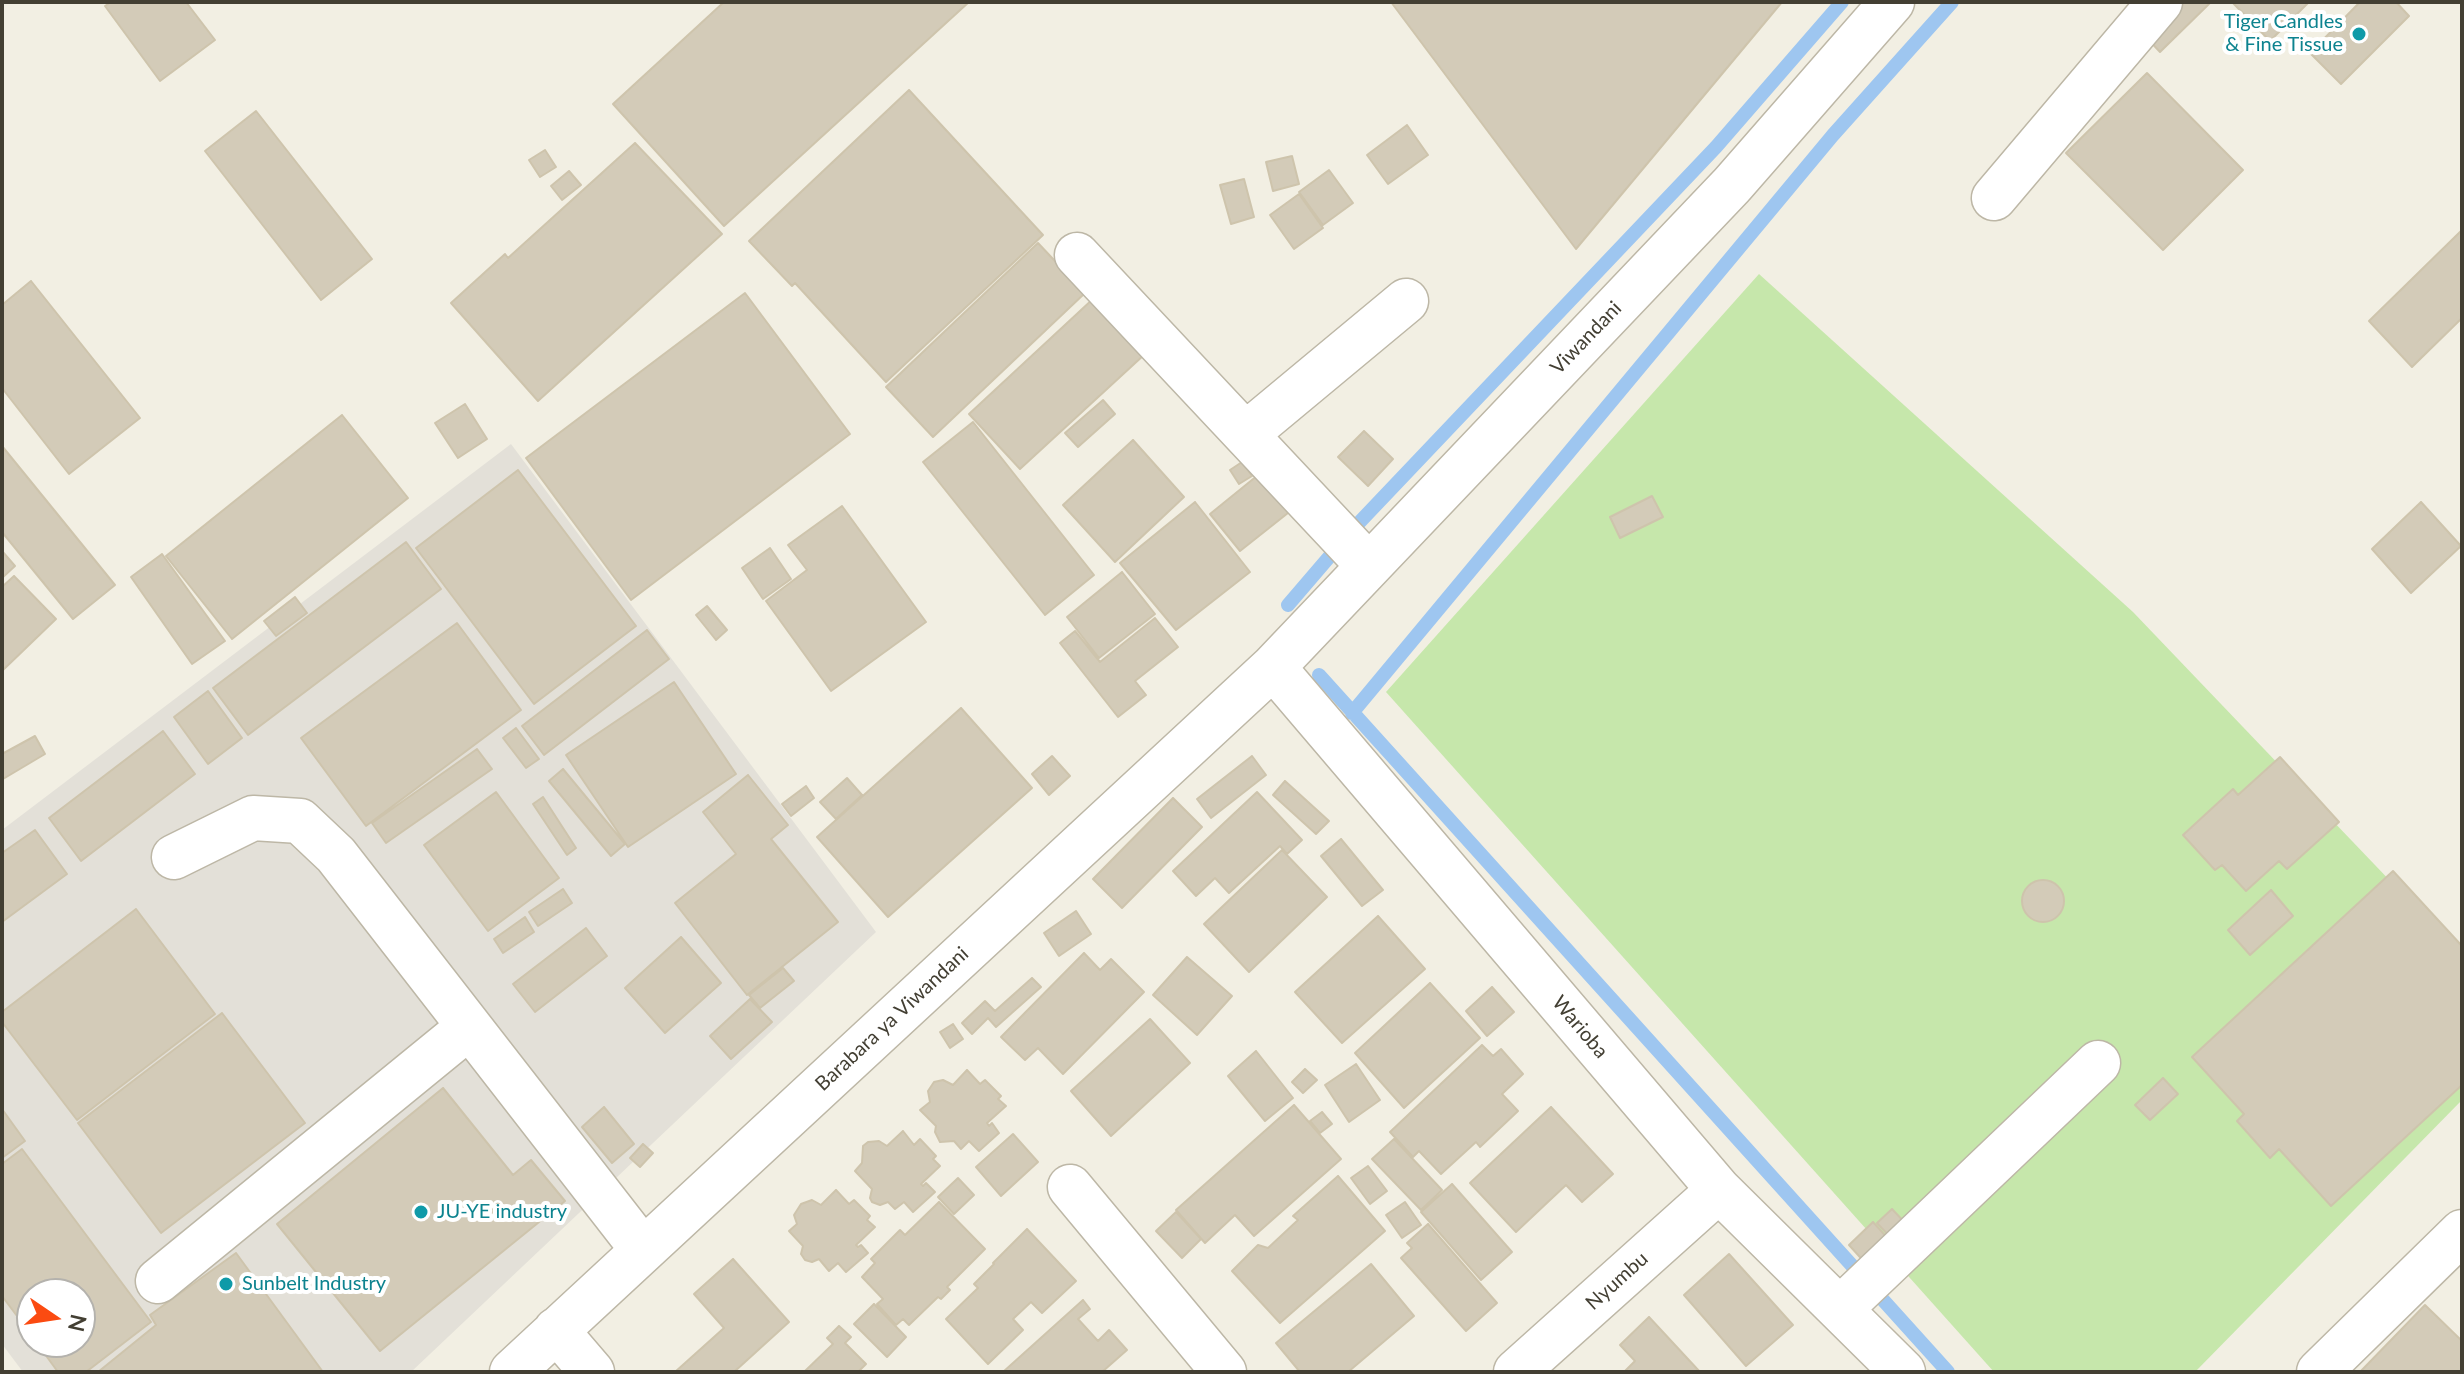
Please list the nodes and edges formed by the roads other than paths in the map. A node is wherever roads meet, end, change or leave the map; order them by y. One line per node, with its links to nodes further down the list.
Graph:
1 (1892, 2): 7 (street, Viwandani)
2 (2160, 2): 3 (street)
3 (1994, 198)
4 (1077, 255): 6 (street)
5 (1406, 301): 6 (street)
6 (1246, 434): 7 (street)
7 (1369, 566): 8 (street, Viwandani)
8 (1273, 667): 13 (street, Warioba); 15 (street, Barabara ya Viwandani)
9 (174, 857): 10 (street)
10 (469, 1027): 15 (street); 16 (street)
11 (2098, 1063): 17 (street)
12 (1070, 1187): 21 (street)
13 (1719, 1190): 17 (street, Warioba); 22 (street, Nyumbu)
14 (2462, 1232): 24 (street)
15 (643, 1250): 18 (street, Barabara ya Viwandani)
16 (158, 1281)
17 (1840, 1309): 23 (street, Warioba)
18 (556, 1330): 19 (street, Barabara ya Viwandani); 20 (street)
19 (512, 1372)
20 (592, 1372)
21 (1224, 1372)
22 (1516, 1372)
23 (1903, 1372)
24 (2319, 1372)

